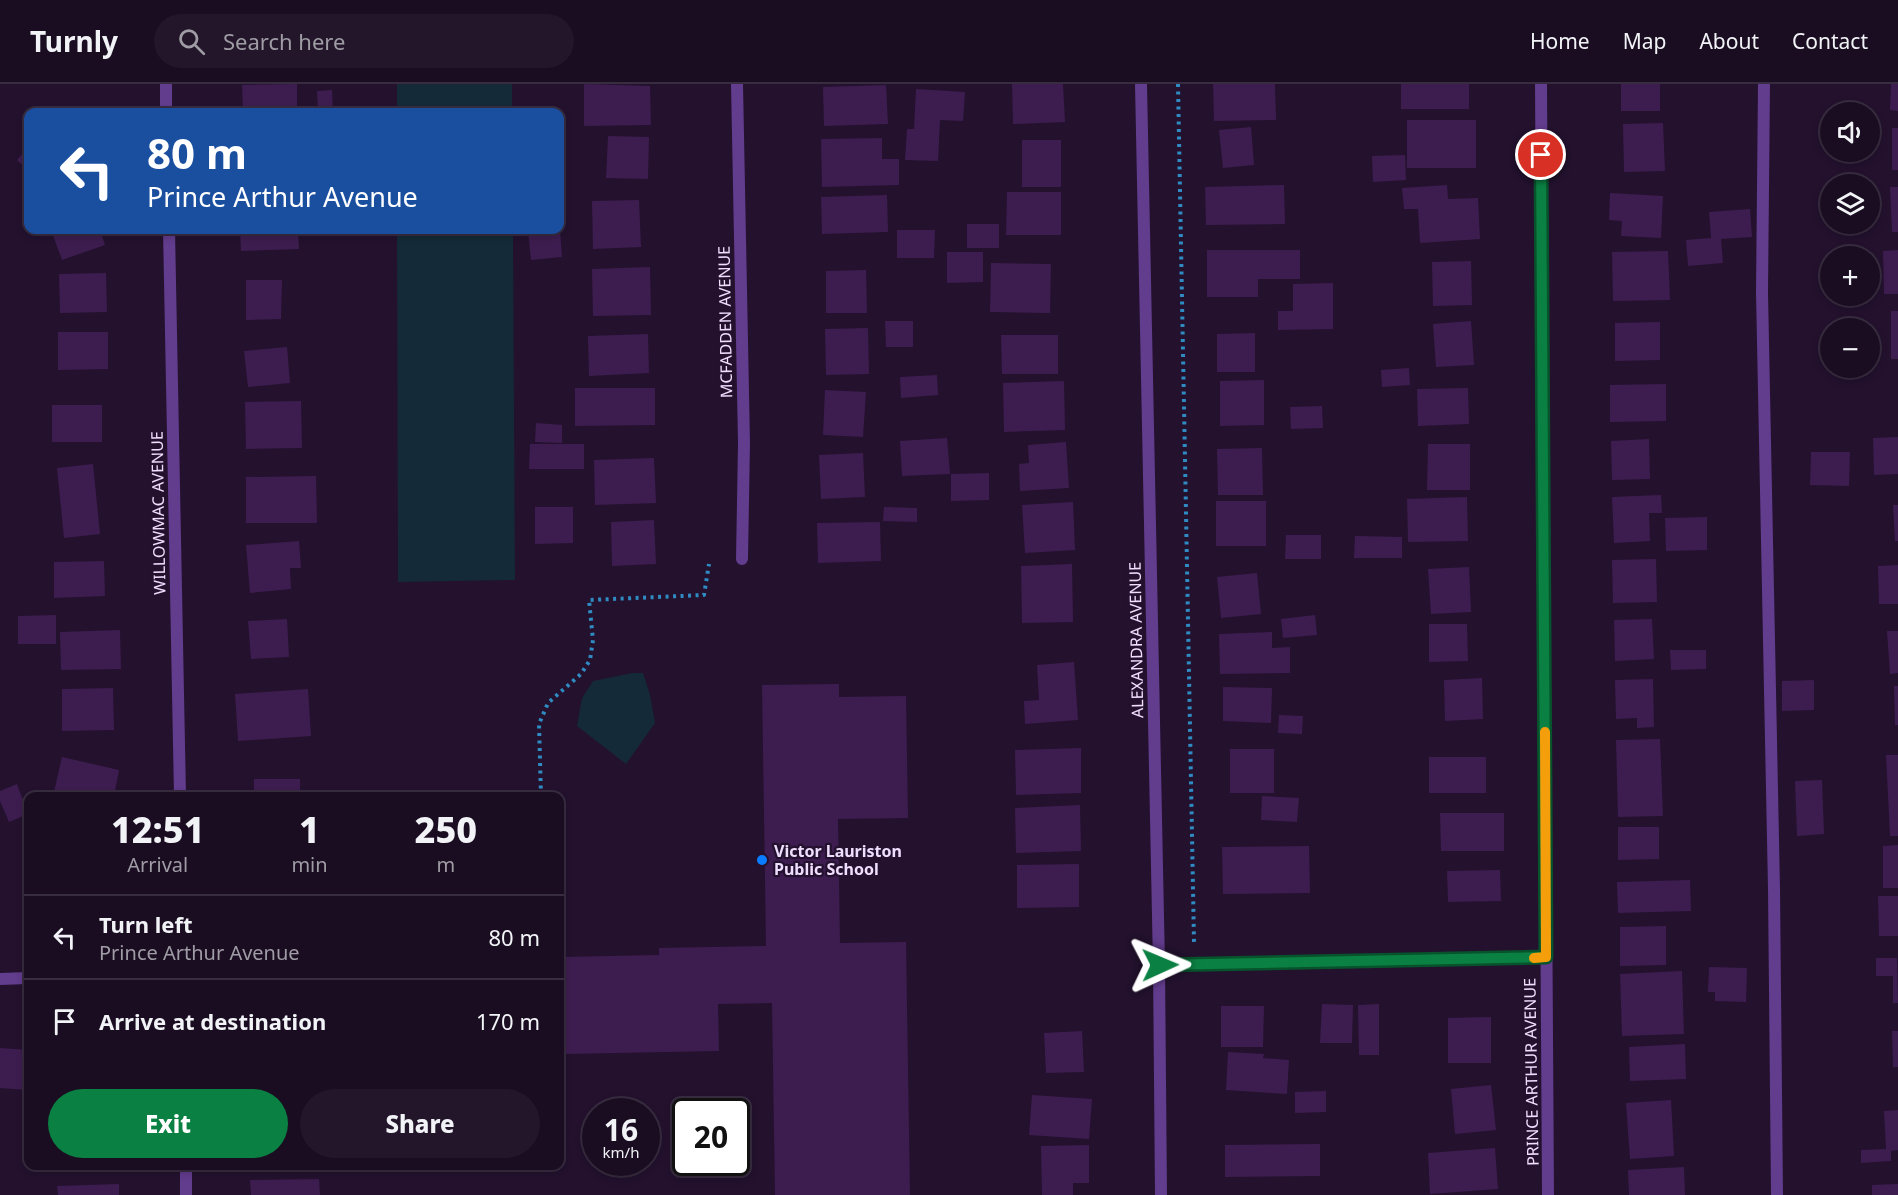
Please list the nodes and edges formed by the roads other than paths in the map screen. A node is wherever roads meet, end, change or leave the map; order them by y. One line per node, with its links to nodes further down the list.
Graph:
1 (166, 84): 6 (street)
2 (737, 84): 8 (street, MCFADDEN AVENUE)
3 (1141, 84): 11 (street, ALEXANDRA AVENUE)
4 (1541, 84): 10 (street, PRINCE ARTHUR AVENUE)
5 (1764, 84): 18 (street)
6 (166, 108)
7 (169, 234): 9 (street, WILLOWMAC AVENUE)
8 (742, 559)
9 (180, 792)
10 (1546, 957): 11 (street); 17 (street, PRINCE ARTHUR AVENUE)
11 (1160, 965): 16 (street, ALEXANDRA AVENUE)
12 (24, 978): 13 (street)
13 (0, 979)
14 (186, 1170): 15 (street)
15 (186, 1195)
16 (1161, 1195)
17 (1548, 1195)
18 (1777, 1195)

